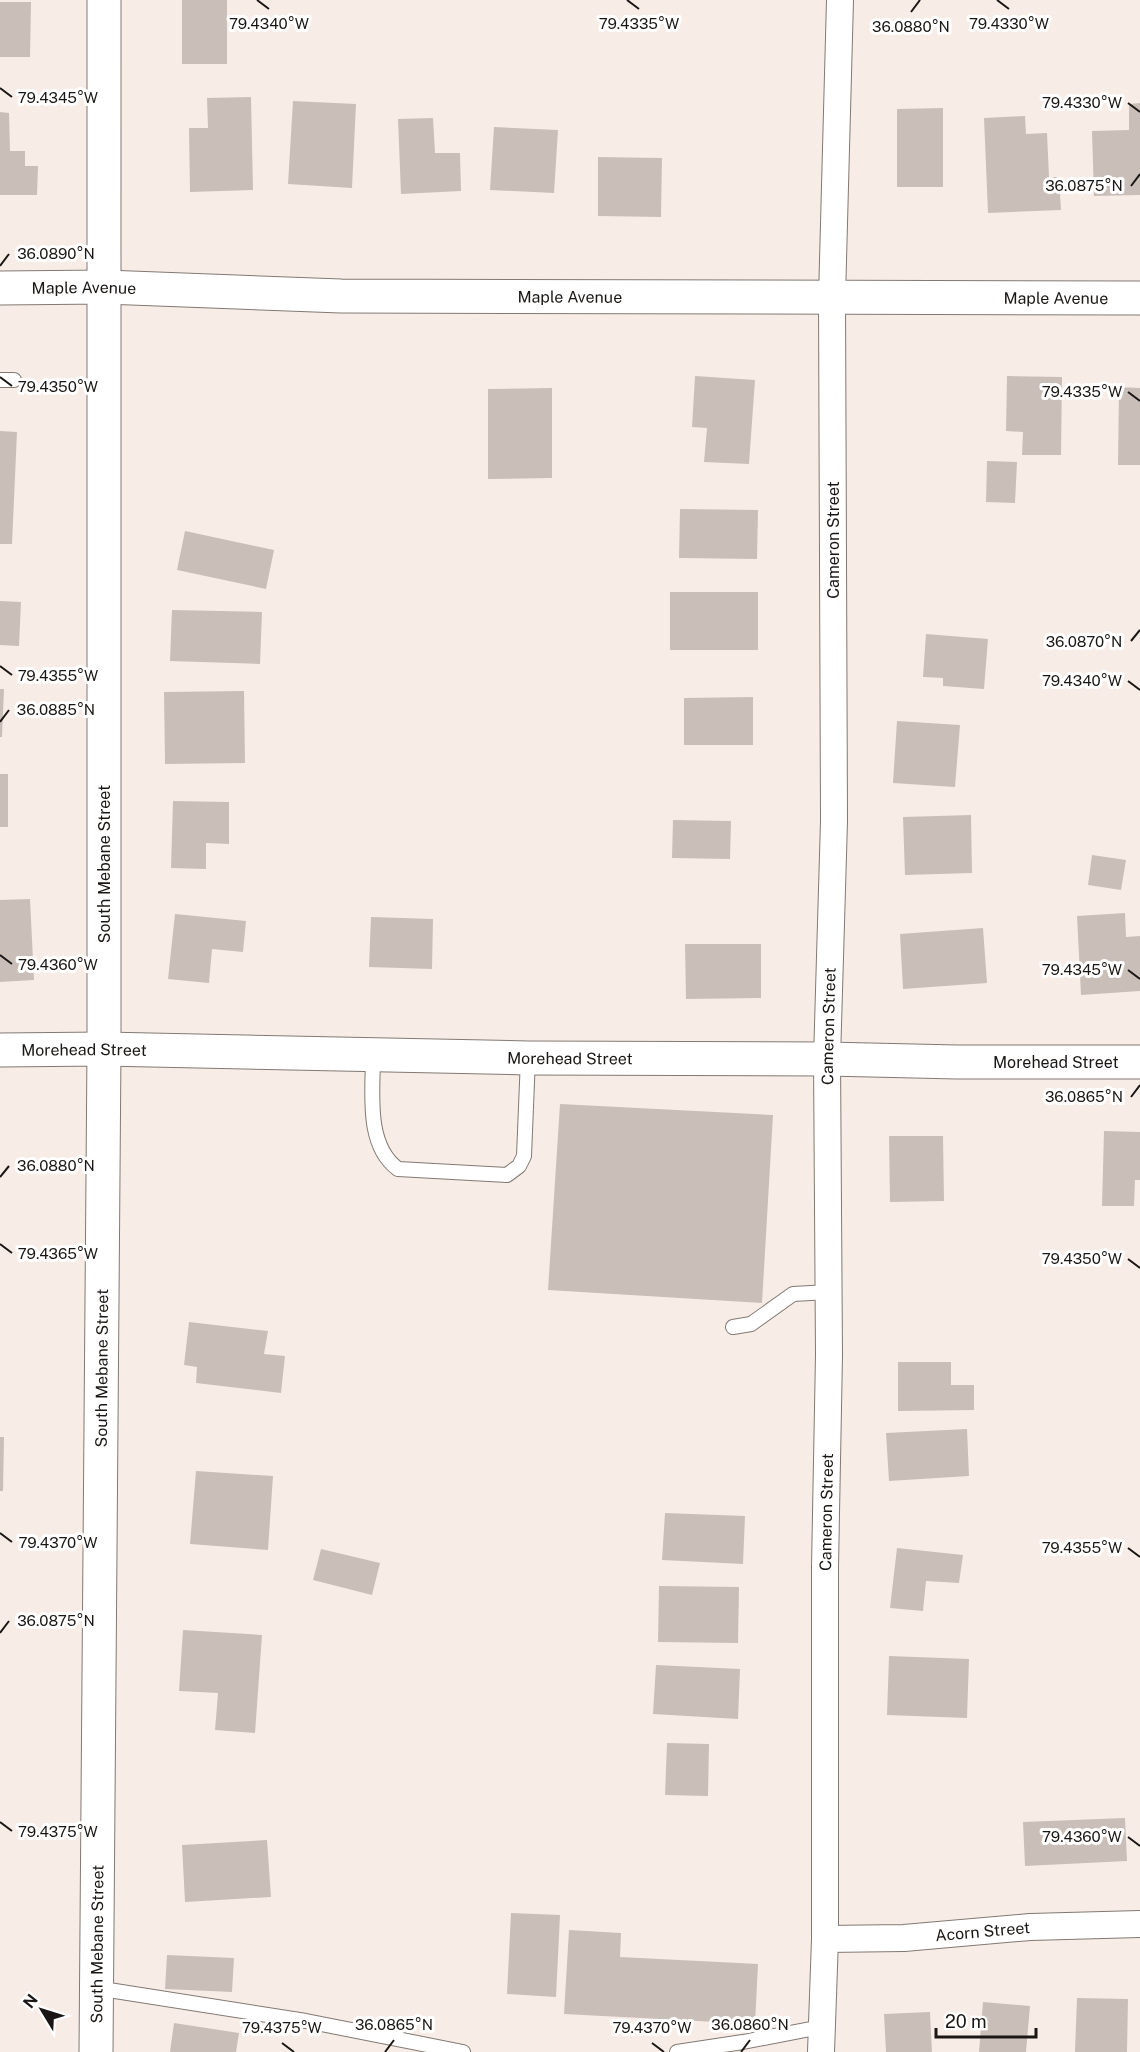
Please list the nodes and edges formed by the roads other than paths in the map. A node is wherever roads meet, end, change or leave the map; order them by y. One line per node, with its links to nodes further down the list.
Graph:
1 (104, 0): 3 (street, South Mebane Street)
2 (840, 0): 5 (street, Cameron Street)
3 (105, 287): 4 (street, Maple Avenue); 5 (street, Maple Avenue); 7 (street, South Mebane Street)
4 (0, 288)
5 (832, 298): 6 (street, Maple Avenue); 11 (street, Cameron Street)
6 (1140, 298)
7 (104, 1049): 8 (street, Morehead Street); 9 (street, Morehead Street); 17 (street, South Mebane Street)
8 (0, 1050)
9 (373, 1055): 10 (street, Morehead Street); 10 (lane)
10 (528, 1059): 11 (street, Morehead Street)
11 (827, 1059): 12 (street, Morehead Street); 13 (street, Cameron Street)
12 (1140, 1062)
13 (829, 1292): 14 (lane); 16 (street, Cameron Street)
14 (733, 1327)
15 (1140, 1924): 16 (street, Acorn Street)
16 (825, 1939): 18 (street, Cameron Street)
17 (96, 1988): 19 (street, South Mebane Street); 20 (lane)
18 (821, 2039): 21 (lane)
19 (96, 2052)
20 (462, 2052)
21 (677, 2052)

